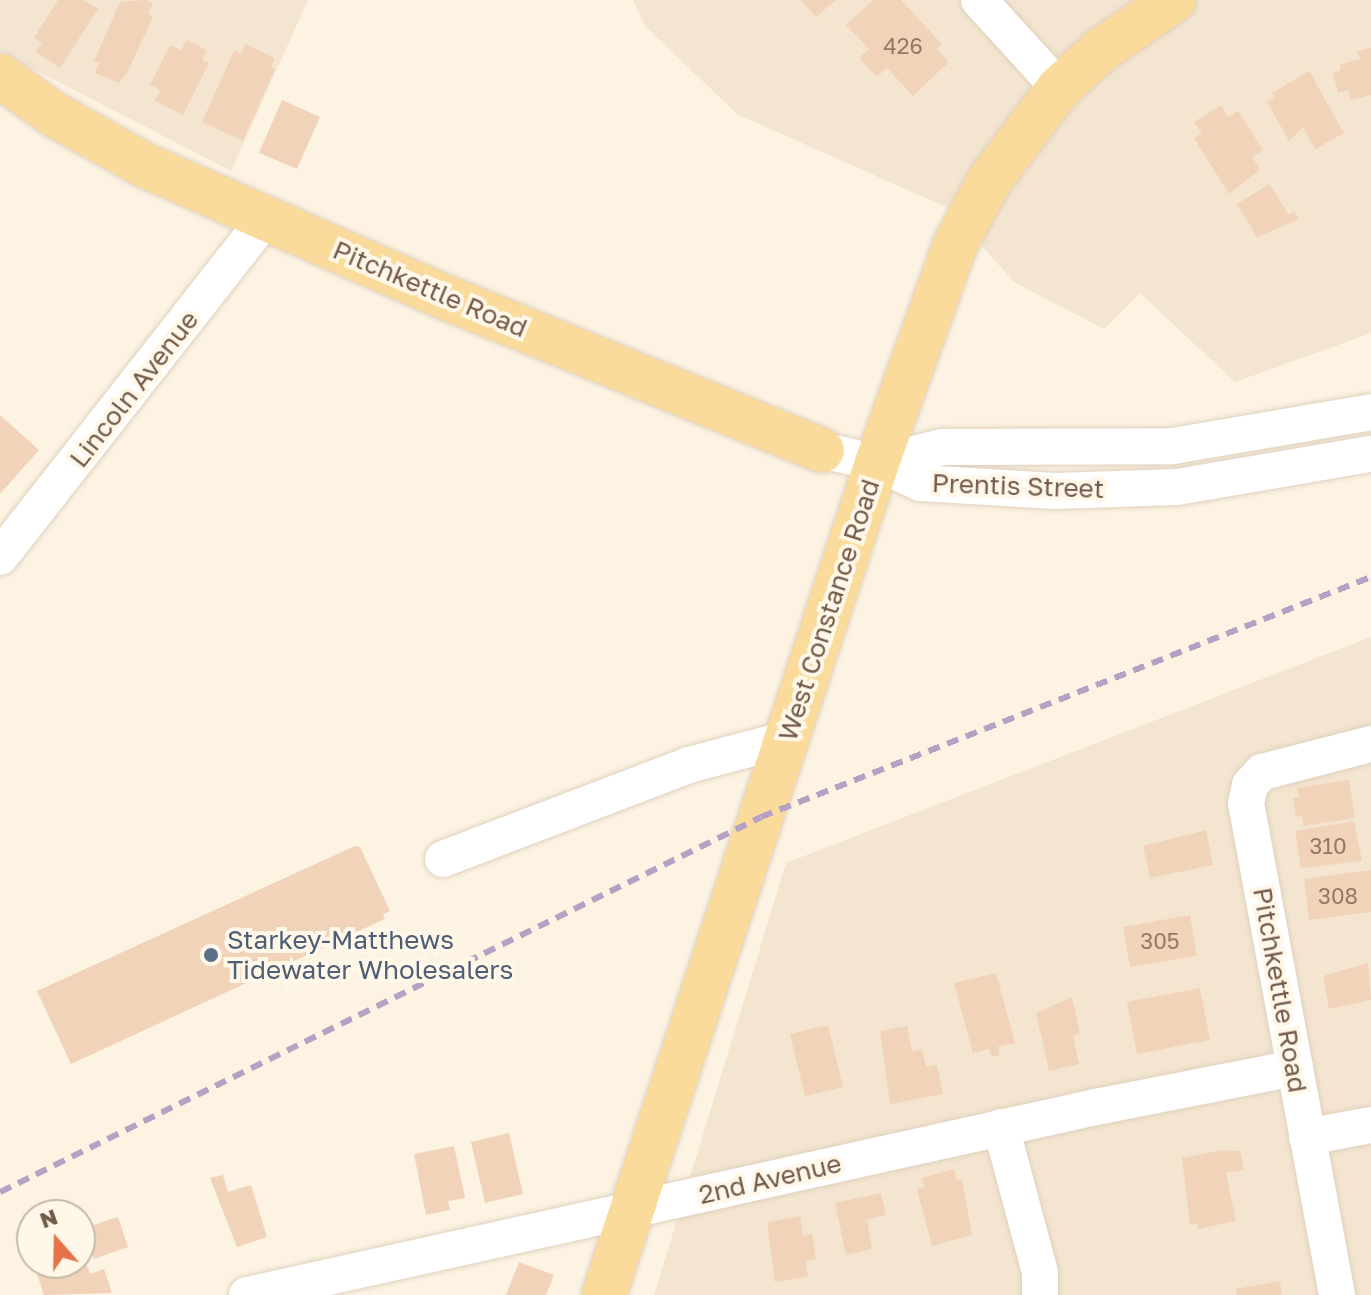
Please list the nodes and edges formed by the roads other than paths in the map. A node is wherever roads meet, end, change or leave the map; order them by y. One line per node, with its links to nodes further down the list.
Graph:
1 (979, 0): 4 (street)
2 (1174, 0): 4 (main road, West Constance Road)
3 (0, 76): 5 (main road, Pitchkettle Road)
4 (1059, 88): 9 (main road, West Constance Road)
5 (265, 219): 7 (main road, Pitchkettle Road); 10 (street, Lincoln Avenue)
6 (1371, 412): 9 (street, Prentis Street)
7 (822, 450): 9 (street, Pitchkettle Road)
8 (1371, 454): 9 (street, Prentis Street)
9 (877, 463): 11 (main road, West Constance Road)
10 (0, 557)
11 (787, 739): 13 (street); 18 (main road, West Constance Road)
12 (1357, 748): 14 (street, Pitchkettle Road)
13 (443, 859)
14 (1295, 1068): 16 (street, 2nd Avenue); 17 (street, Pitchkettle Road)
15 (1371, 1125): 17 (street)
16 (1001, 1127): 18 (street, 2nd Avenue); 21 (street)
17 (1307, 1137): 22 (street, Pitchkettle Road)
18 (632, 1212): 19 (street, 2nd Avenue); 20 (main road, West Constance Road)
19 (247, 1295)
20 (604, 1295)
21 (1040, 1295)
22 (1337, 1295)

